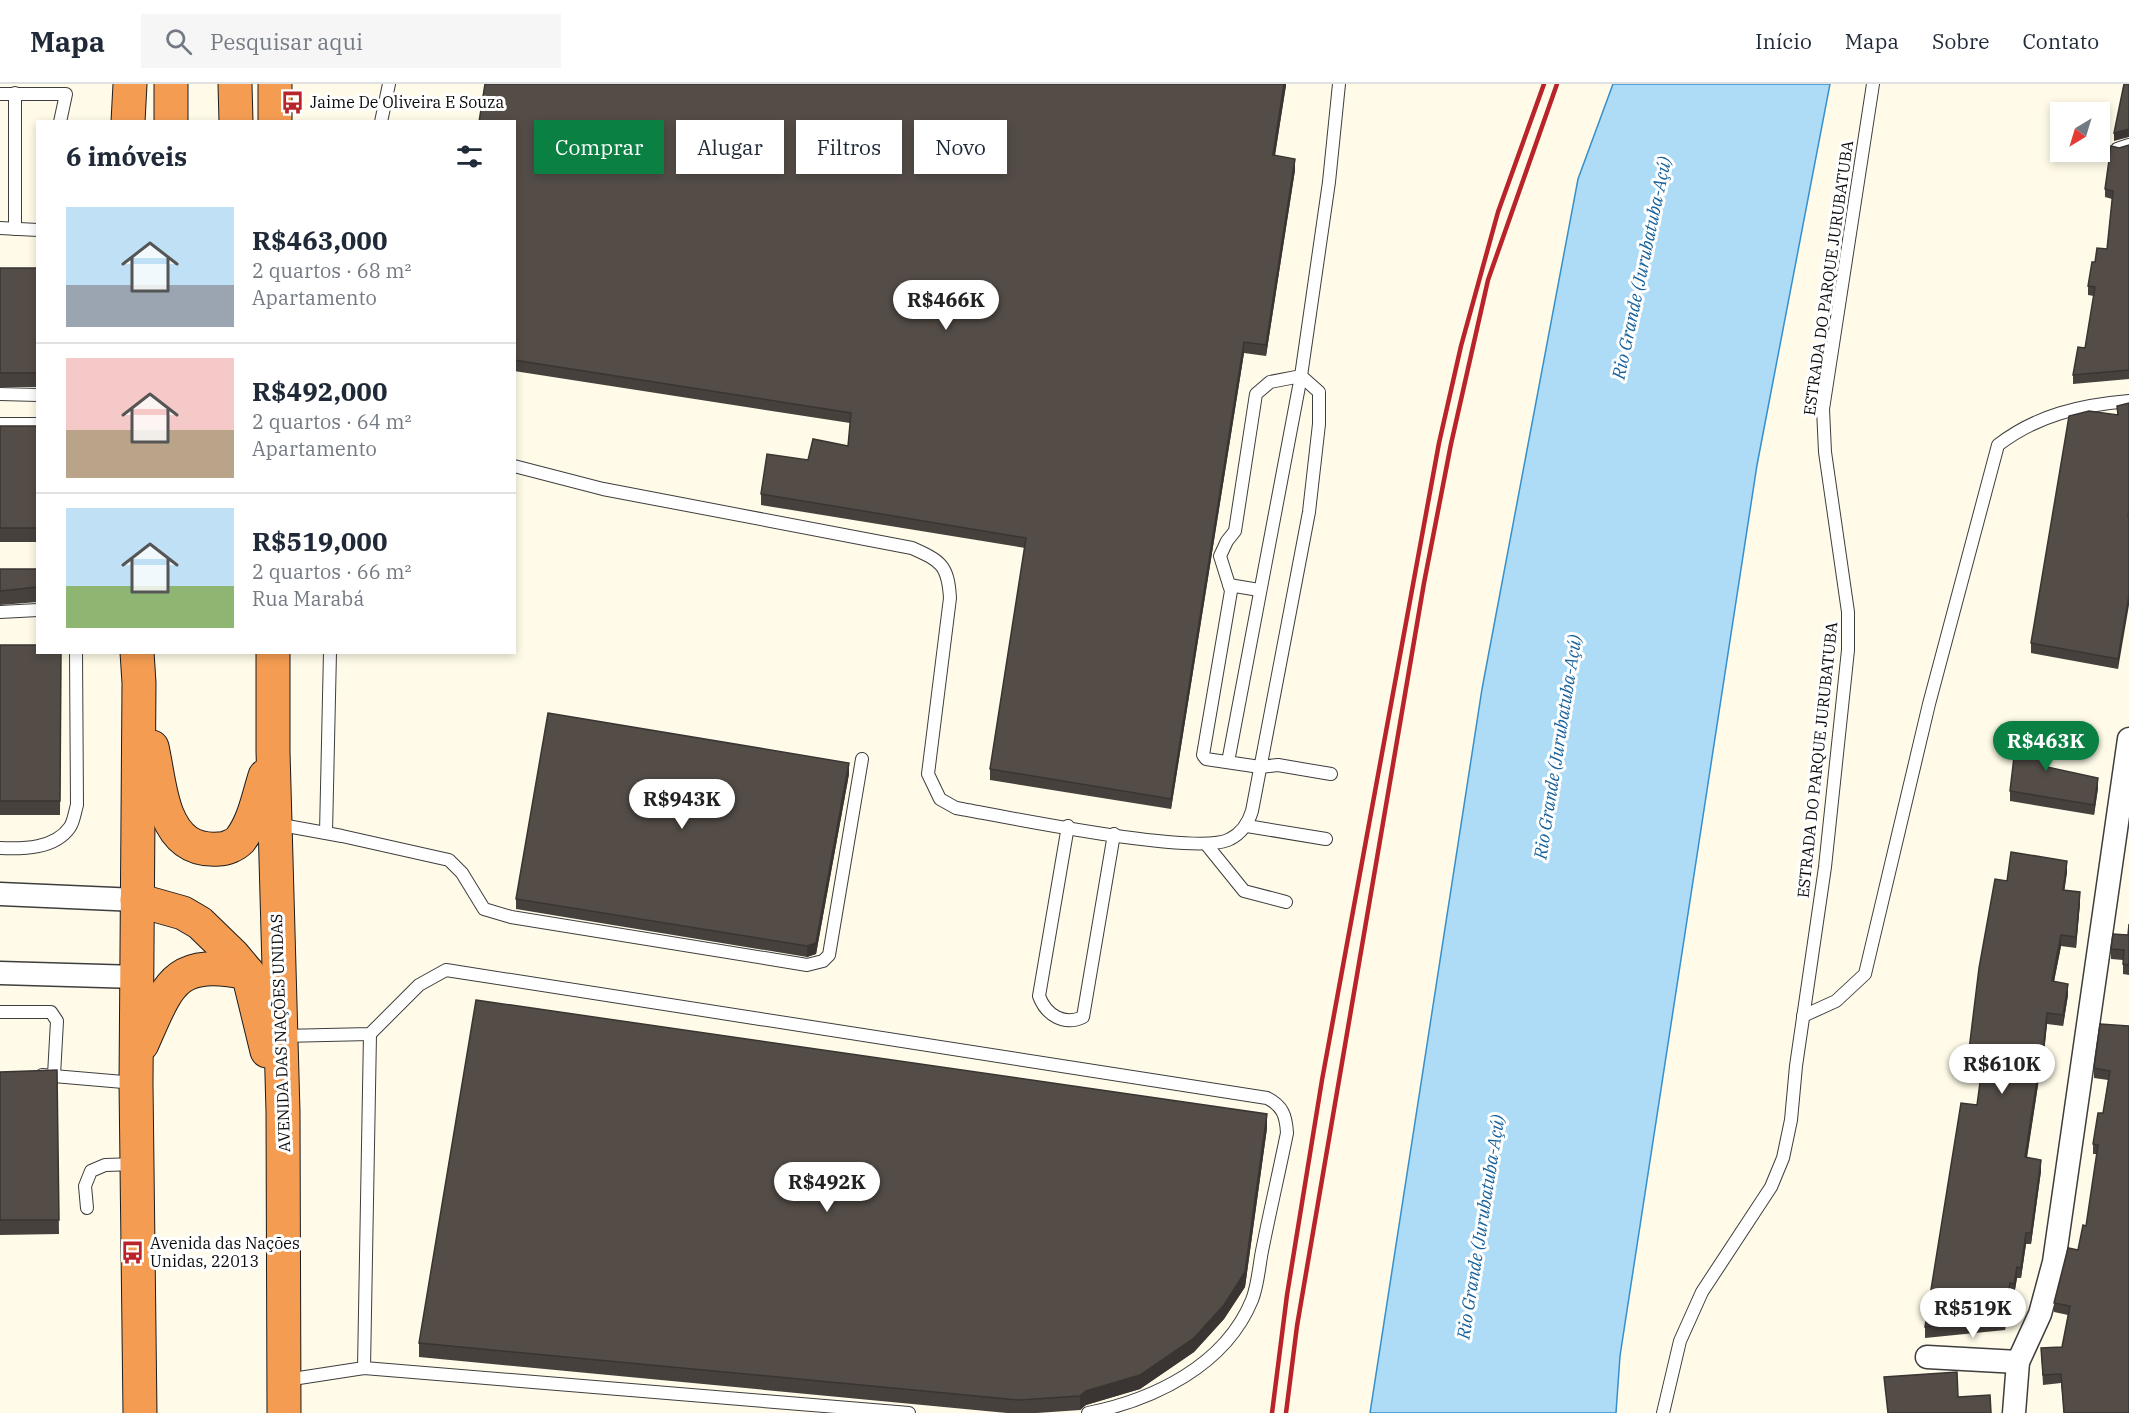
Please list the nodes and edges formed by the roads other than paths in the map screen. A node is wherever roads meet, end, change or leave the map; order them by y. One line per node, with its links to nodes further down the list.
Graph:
1 (130, 84): 13 (highway)
2 (171, 84): 14 (highway)
3 (236, 84): 15 (highway)
4 (275, 84): 16 (highway)
5 (388, 84): 11 (lane)
6 (1339, 84): 20 (lane)
7 (1873, 84): 56 (lane, ESTRADA DO PARQUE JURUBATUBA)
8 (66, 89): 9 (lane); 12 (lane)
9 (15, 93): 10 (lane); 18 (lane)
10 (0, 94)
11 (382, 116)
12 (60, 120)
13 (128, 120)
14 (171, 120)
15 (236, 120)
16 (275, 120)
17 (0, 228): 18 (lane)
18 (15, 229): 19 (lane)
19 (36, 230)
20 (1301, 376): 27 (lane); 28 (lane); 39 (lane)
21 (0, 394): 22 (lane)
22 (36, 395)
23 (2129, 401): 56 (lane)
24 (0, 424): 25 (lane)
25 (36, 424)
26 (516, 467): 42 (lane)
27 (1229, 585): 28 (lane); 38 (lane)
28 (1259, 590): 38 (lane)
29 (36, 610): 30 (lane)
30 (0, 612)
31 (76, 654): 48 (lane)
32 (273, 654): 36 (highway, AVENIDA DAS NAÇÕES UNIDAS)
33 (330, 654): 44 (lane)
34 (138, 668): 36 (highway); 50 (highway)
35 (2129, 739): 66 (street)
36 (273, 752): 41 (highway, AVENIDA DAS NAÇÕES UNIDAS)
37 (862, 759): 44 (lane)
38 (1228, 762): 39 (lane)
39 (1260, 767): 40 (lane); 43 (lane)
40 (1331, 774)
41 (274, 824): 44 (lane); 58 (highway, AVENIDA DAS NAÇÕES UNIDAS)
42 (1068, 826): 45 (lane); 45 (lane)
43 (1247, 826): 46 (lane); 47 (lane)
44 (326, 833)
45 (1114, 834): 47 (lane)
46 (1326, 839)
47 (1206, 844): 51 (lane)
48 (0, 848)
49 (0, 894): 50 (street)
50 (137, 900): 53 (highway); 54 (highway)
51 (1286, 902)
52 (0, 973): 54 (street)
53 (248, 973): 59 (highway); 62 (highway)
54 (137, 977): 59 (highway)
55 (0, 1012): 61 (lane)
56 (1803, 1016): 73 (lane, ESTRADA DO PARQUE JURUBATUBA)
57 (370, 1034): 58 (lane); 67 (lane); 72 (lane)
58 (280, 1036): 62 (highway, AVENIDA DAS NAÇÕES UNIDAS)
59 (136, 1070): 61 (lane); 63 (highway)
60 (32, 1075): 61 (lane)
61 (54, 1075)
62 (283, 1112): 68 (highway, AVENIDA DAS NAÇÕES UNIDAS)
63 (138, 1164): 64 (lane); 69 (highway)
64 (87, 1208)
65 (1927, 1357): 66 (street)
66 (2018, 1362): 74 (street)
67 (364, 1368): 68 (lane); 71 (lane)
68 (284, 1380): 70 (highway, AVENIDA DAS NAÇÕES UNIDAS)
69 (140, 1413)
70 (284, 1413)
71 (909, 1413)
72 (1088, 1413)
73 (1663, 1413)
74 (2014, 1413)

